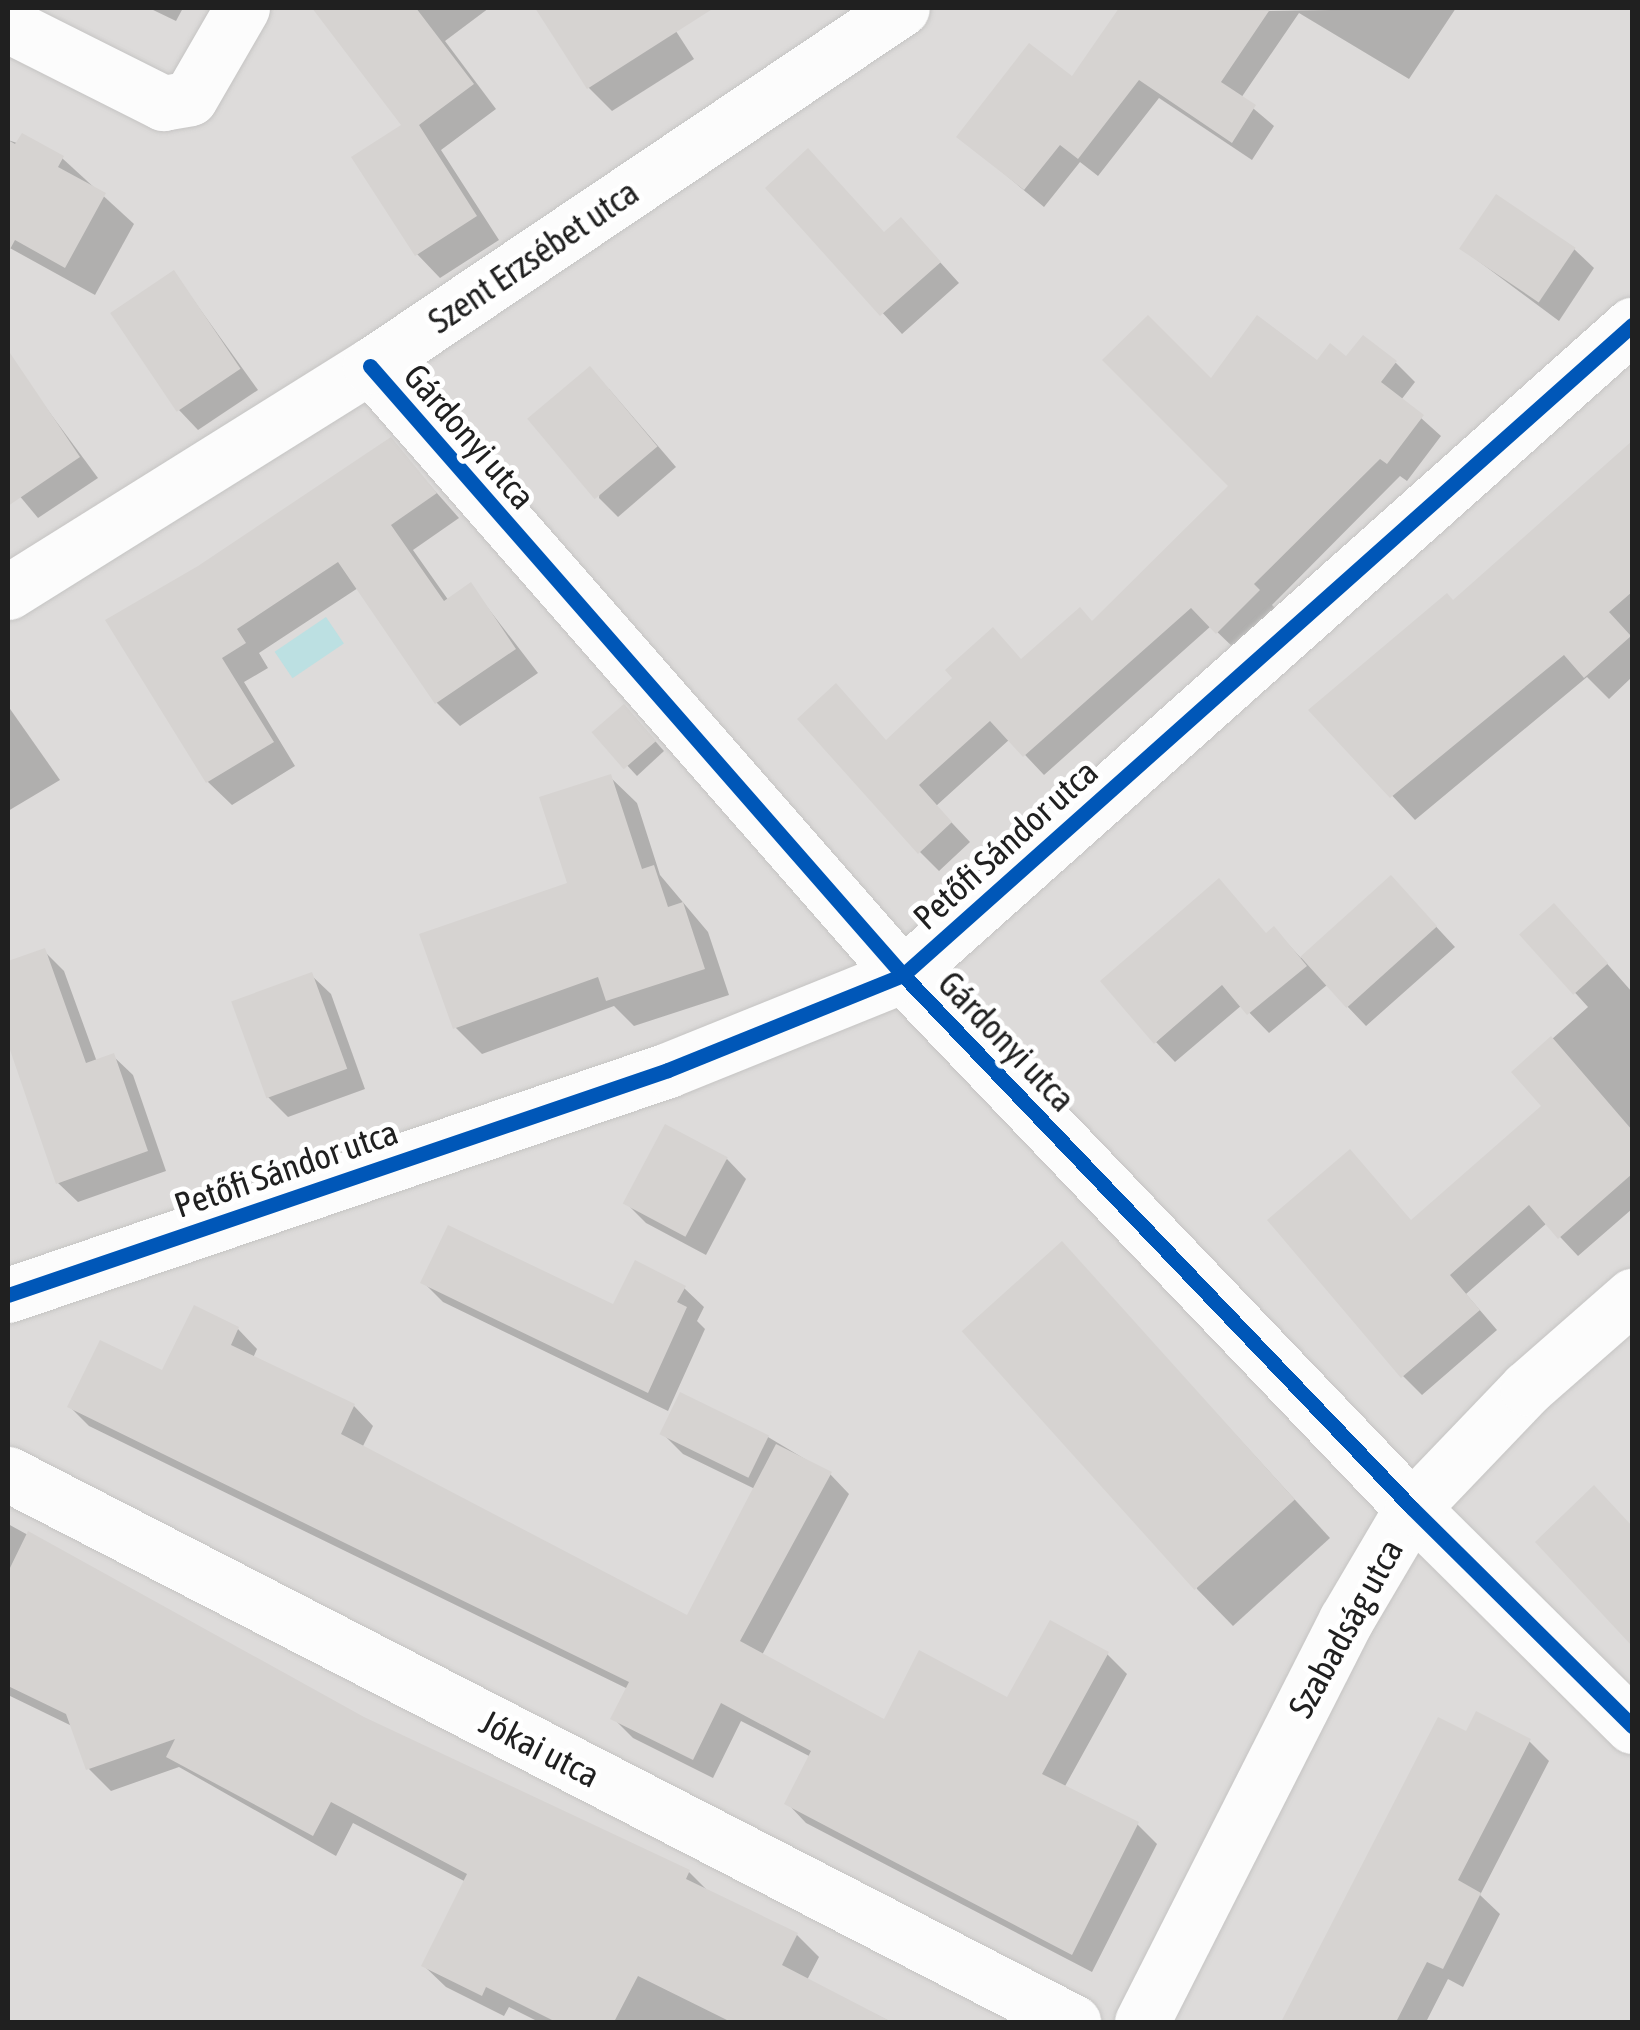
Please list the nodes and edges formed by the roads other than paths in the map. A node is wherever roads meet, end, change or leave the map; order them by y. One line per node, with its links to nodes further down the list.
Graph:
1 (242, 8): 3 (street)
2 (902, 8): 5 (street, Szent Erzsébet utca)
3 (8, 24)
4 (1632, 325): 7 (street, Petőfi Sándor utca)
5 (370, 366): 6 (street, Szent Erzsébet utca); 7 (street, Gárdonyi utca)
6 (8, 592)
7 (903, 976): 8 (street, Petőfi Sándor utca); 11 (street, Gárdonyi utca)
8 (8, 1295)
9 (1632, 1296): 11 (street, Szabadság utca)
10 (8, 1474): 13 (street, Jókai utca)
11 (1412, 1508): 12 (street, Gárdonyi utca); 14 (street, Szabadság utca)
12 (1632, 1726)
13 (1073, 2022)
14 (1142, 2022)

